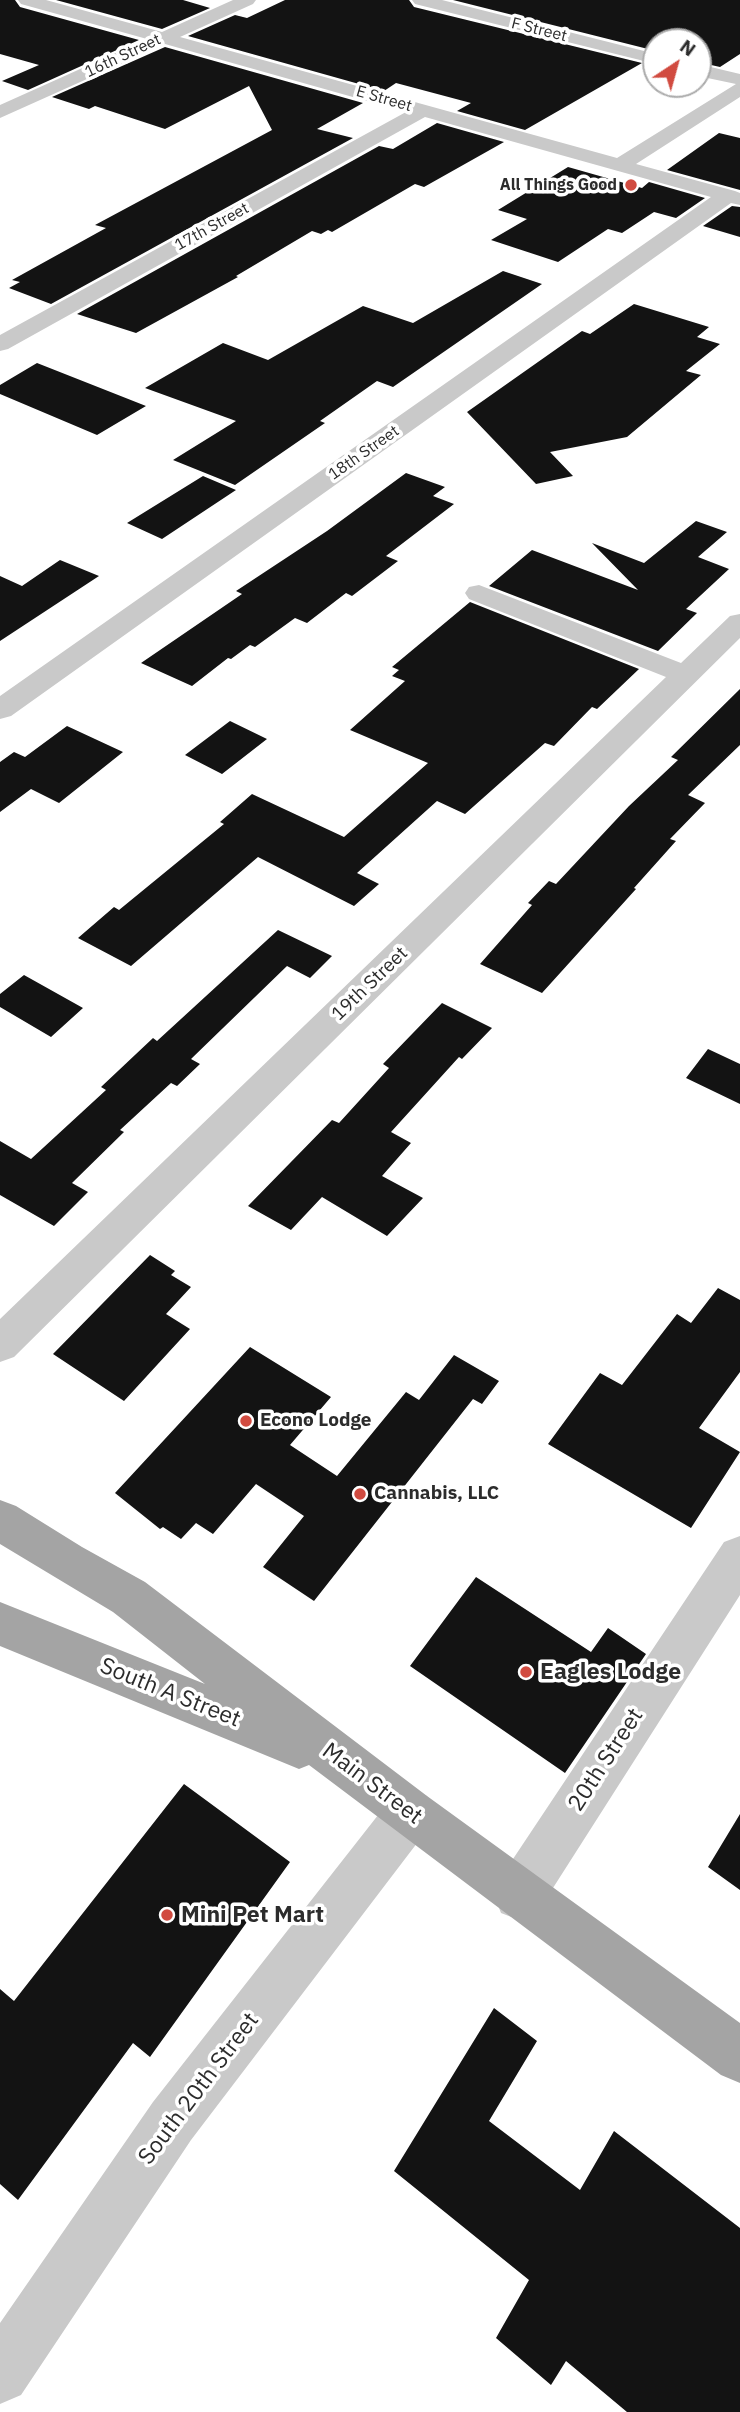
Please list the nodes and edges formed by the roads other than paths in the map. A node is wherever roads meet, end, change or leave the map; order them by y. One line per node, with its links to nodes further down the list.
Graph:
1 (27, 0): 4 (street, E Street)
2 (247, 0): 4 (street, 16th Street)
3 (421, 0): 5 (street, F Street)
4 (163, 38): 9 (street, E Street); 10 (street, 16th Street)
5 (642, 55)
6 (712, 73): 7 (street)
7 (740, 80)
8 (740, 89): 11 (street)
9 (423, 110): 11 (street, E Street); 13 (street, 17th Street)
10 (0, 112)
11 (620, 165): 12 (street, E Street)
12 (734, 197): 17 (street, 18th Street)
13 (0, 344)
14 (479, 593): 16 (street)
15 (740, 622): 16 (street, 19th Street)
16 (686, 675): 18 (street, 19th Street)
17 (0, 710)
18 (0, 1345)
19 (0, 1520): 22 (main road, Main Street)
20 (740, 1556): 24 (street, 20th Street)
21 (0, 1624): 22 (main road, South A Street)
22 (340, 1761): 23 (main road, Main Street)
23 (410, 1813): 24 (main road, Main Street); 26 (street, South 20th Street)
24 (519, 1895): 25 (main road, Main Street)
25 (740, 2056)
26 (0, 2374)

